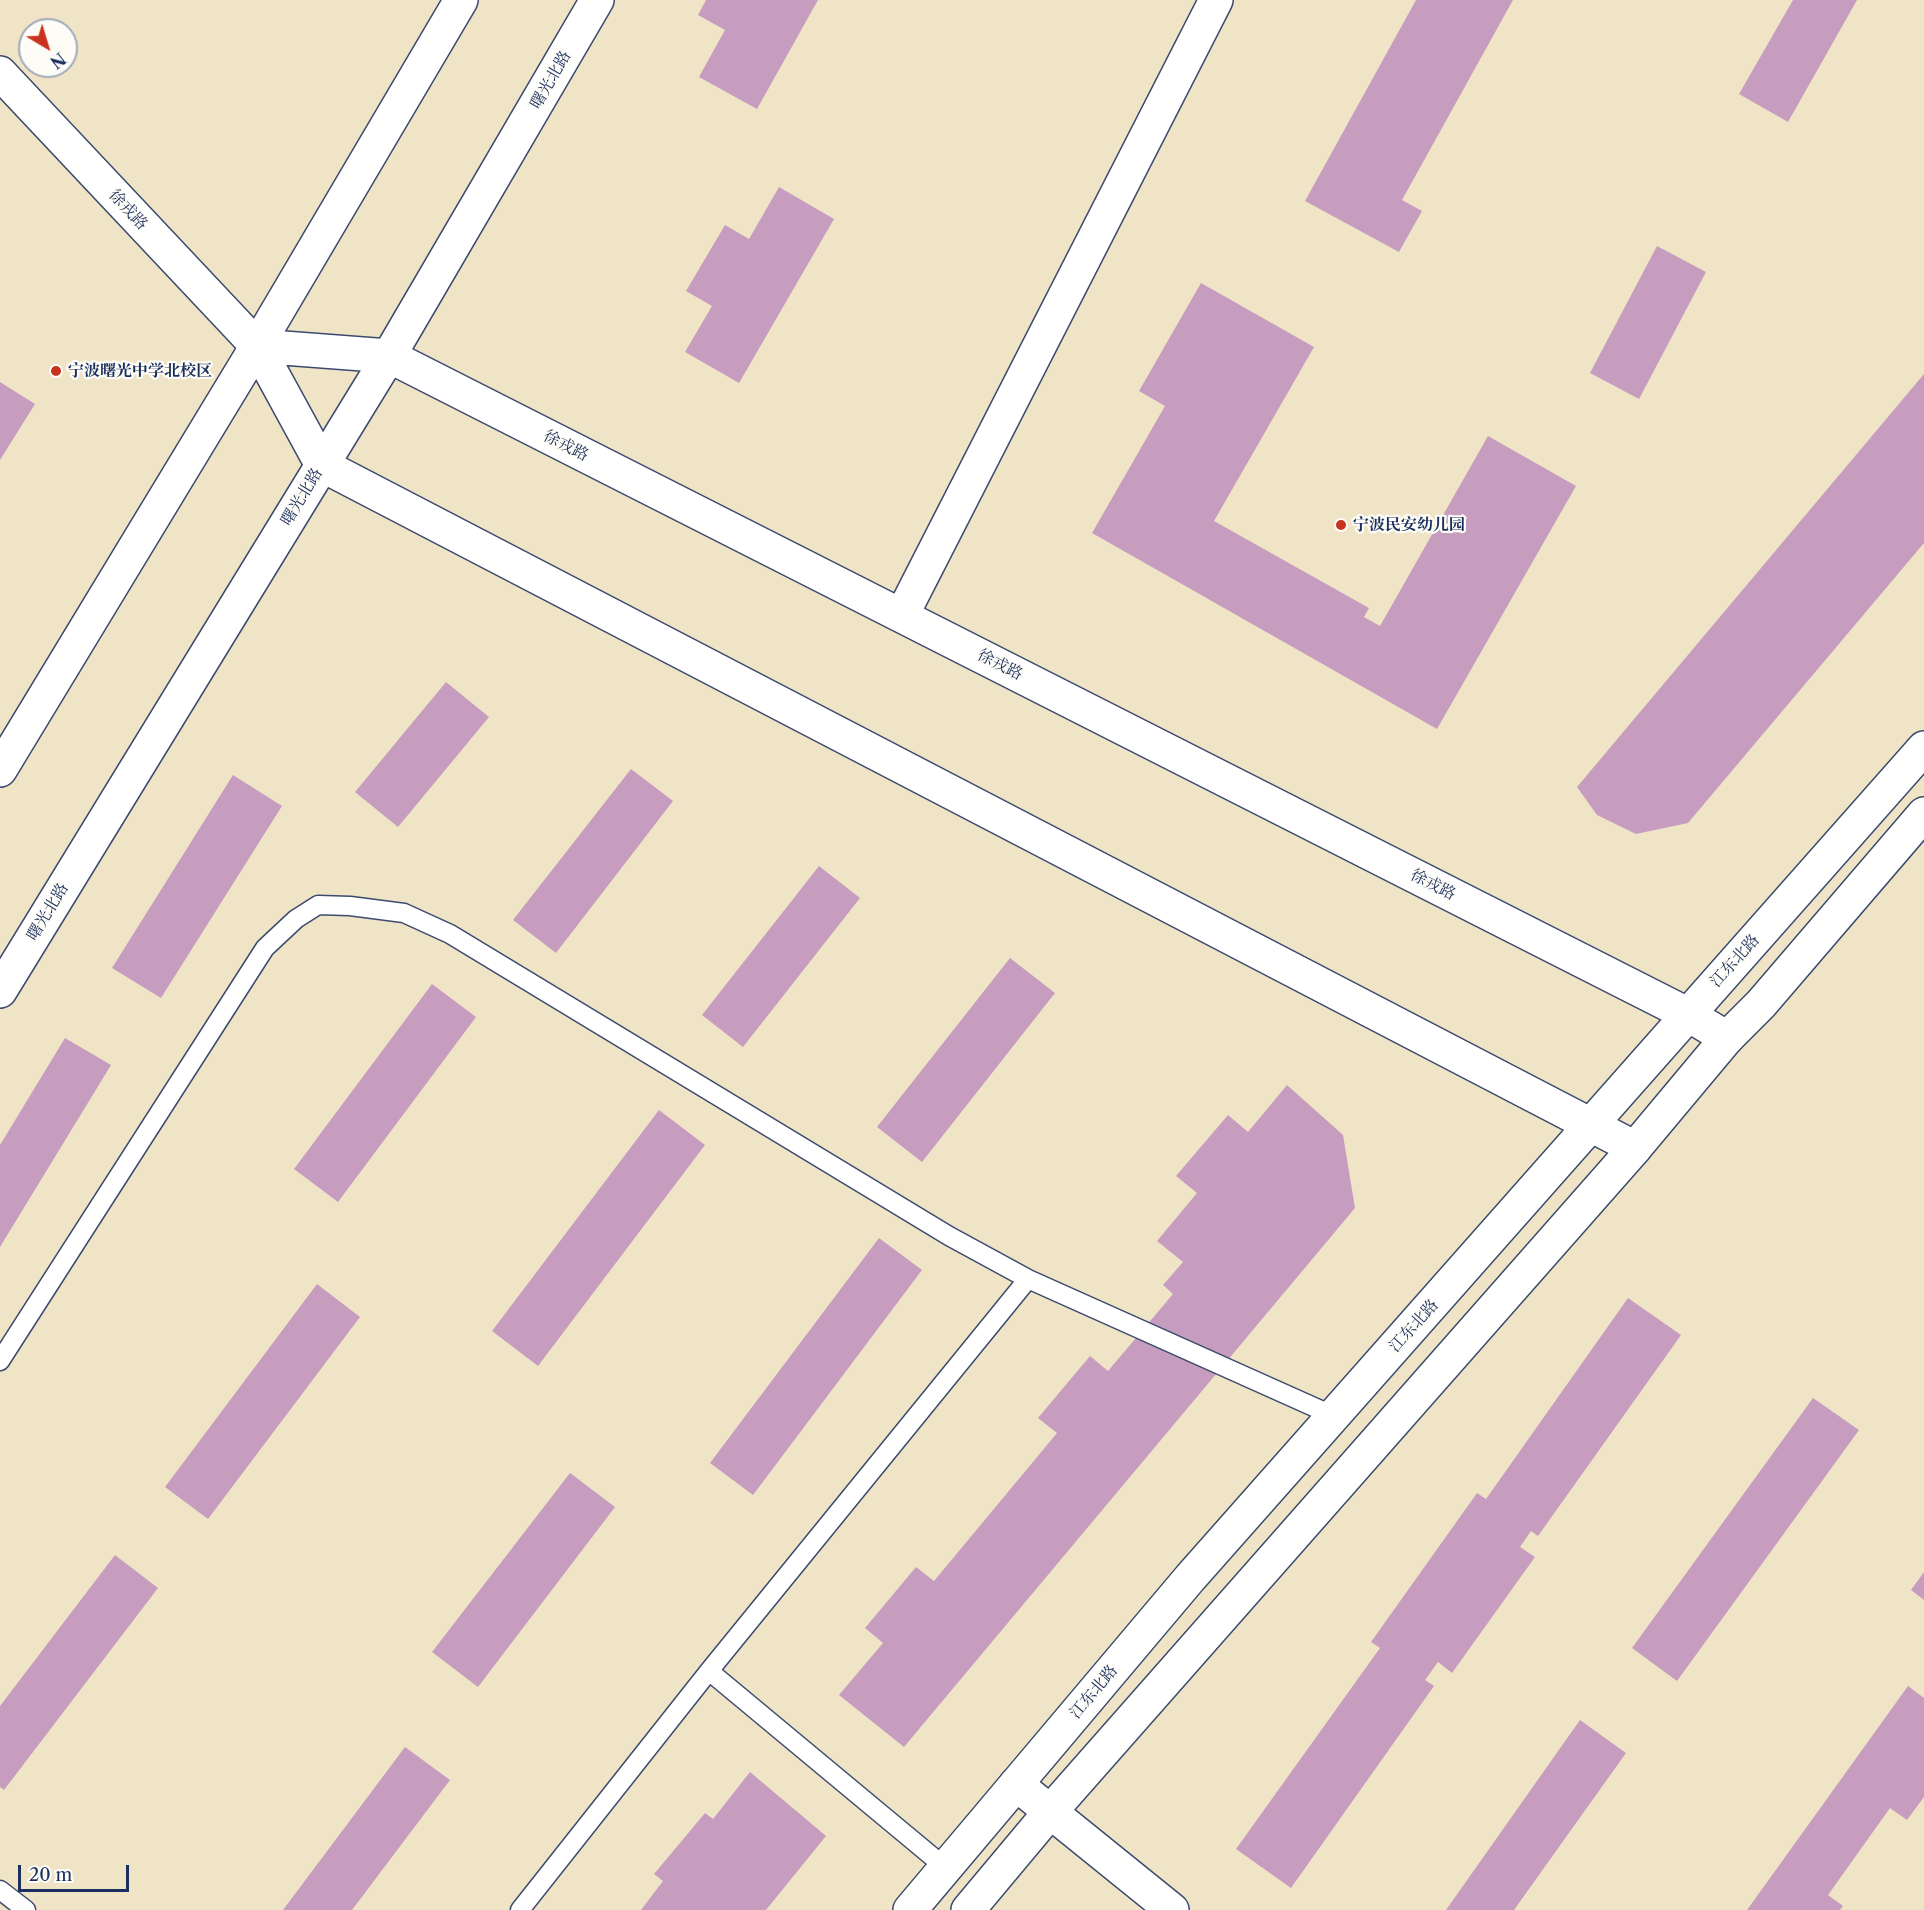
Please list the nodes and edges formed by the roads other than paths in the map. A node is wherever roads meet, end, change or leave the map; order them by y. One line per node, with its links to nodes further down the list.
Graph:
1 (461, 0): 5 (main road)
2 (597, 0): 6 (main road, 曙光北路)
3 (1216, 0): 8 (main road)
4 (0, 73): 5 (main road, 徐戎路)
5 (257, 346): 6 (main road, 徐戎路); 7 (main road, 徐戎路); 10 (main road)
6 (389, 356): 7 (main road, 曙光北路); 8 (main road, 徐戎路)
7 (322, 465): 12 (main road, 曙光北路); 15 (main road)
8 (902, 615): 13 (main road, 徐戎路)
9 (1924, 748): 13 (main road, 江东北路)
10 (0, 770)
11 (1924, 814): 14 (main road)
12 (0, 991)
13 (1687, 1014): 14 (main road, 徐戎路); 15 (main road, 江东北路)
14 (1727, 1038): 16 (main road)
15 (1592, 1125): 16 (main road); 19 (main road, 江东北路)
16 (1635, 1148): 22 (main road)
17 (1028, 1279): 18 (lane); 19 (lane); 20 (lane)
18 (0, 1361)
19 (1334, 1416): 21 (main road, 江东北路)
20 (709, 1671): 23 (lane); 26 (lane)
21 (1016, 1784): 22 (main road); 23 (main road, 江东北路)
22 (1050, 1812): 28 (main road); 29 (main road)
23 (946, 1868): 27 (main road, 江东北路)
24 (0, 1890): 25 (lane)
25 (26, 1910)
26 (520, 1910)
27 (910, 1910)
28 (968, 1910)
29 (1172, 1910)

